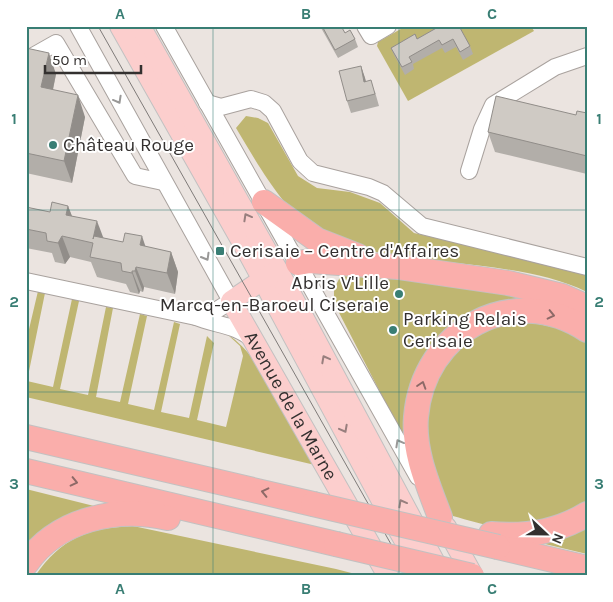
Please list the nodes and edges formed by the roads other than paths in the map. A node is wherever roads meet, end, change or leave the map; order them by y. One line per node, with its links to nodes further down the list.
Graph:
1 (78, 26): 13 (street, Avenue de la Marne, one-way to 13)
2 (120, 26): 17 (main road, Avenue de la Marne)
3 (140, 26): 17 (main road, Avenue de la Marne, one-way to 3)
4 (164, 26): 10 (street, Avenue de la Marne)
5 (365, 26): 6 (street)
6 (388, 26)
7 (587, 56): 12 (street)
8 (26, 60): 13 (street)
9 (251, 99): 10 (street); 11 (street); 16 (street)
10 (207, 103): 11 (street, Avenue de la Marne)
11 (224, 131): 14 (street, Avenue de la Marne)
12 (469, 171)
13 (163, 182): 19 (street, Avenue de la Marne, one-way to 19)
14 (264, 202): 15 (highway); 17 (street, Avenue de la Marne)
15 (398, 267): 17 (highway); 20 (highway)
16 (587, 267)
17 (279, 271): 19 (main road); 27 (street, Avenue de la Marne, one-way to 17); 33 (main road, Avenue de la Marne, one-way to 33); 34 (main road, Avenue de la Marne, one-way to 17)
18 (26, 281): 21 (street)
19 (231, 301): 21 (street); 23 (main road, Avenue de la Marne)
20 (587, 307)
21 (196, 317): 23 (street)
22 (587, 330): 27 (highway, one-way to 22)
23 (257, 343): 32 (main road, Avenue de la Marne)
24 (26, 436): 29 (highway, one-way to 24, bridge)
25 (26, 471): 28 (highway, one-way to 28)
26 (587, 514): 29 (highway)
27 (440, 516): 35 (main road, Avenue de la Marne)
28 (304, 536): 30 (highway); 35 (highway, bridge)
29 (495, 541): 31 (highway)
30 (26, 564)
31 (587, 568)
32 (388, 576)
33 (425, 576)
34 (442, 576)
35 (472, 576)

